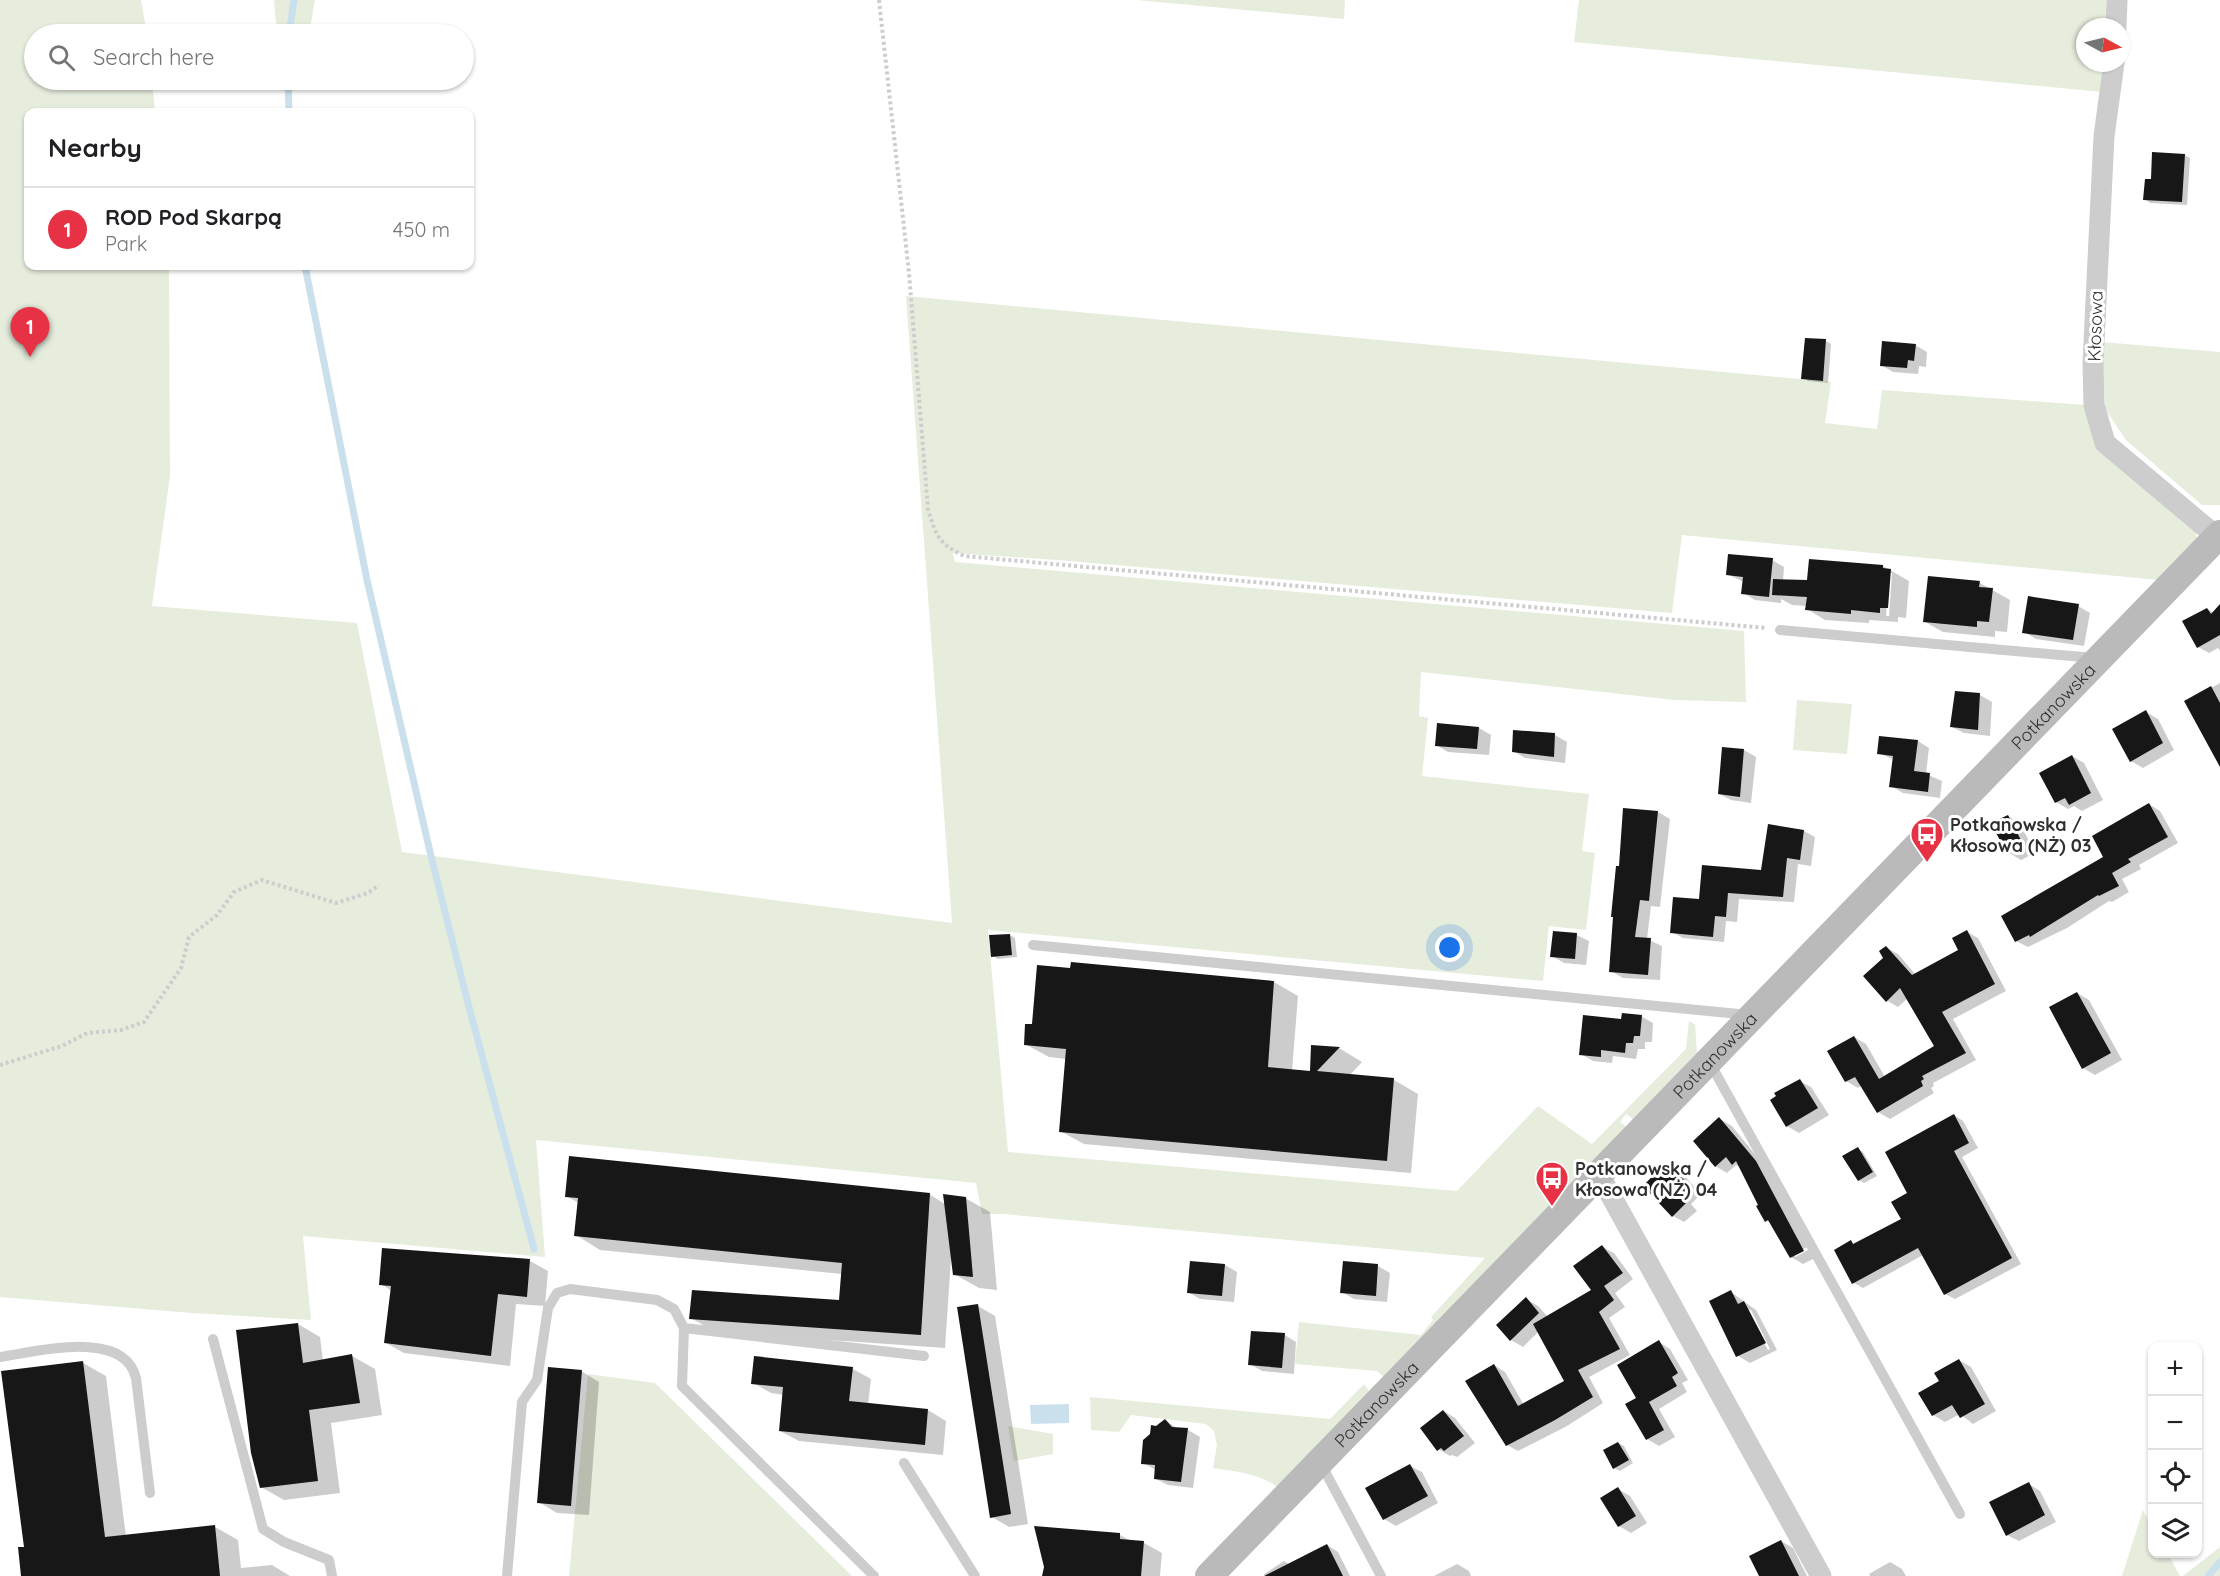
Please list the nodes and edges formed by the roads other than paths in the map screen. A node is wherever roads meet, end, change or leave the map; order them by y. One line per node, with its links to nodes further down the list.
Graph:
1 (2116, 0): 2 (street)
2 (2116, 18)
3 (2113, 72): 4 (street, Kłosowa)
4 (2218, 535): 6 (street, Potkanowska)
5 (1780, 630): 6 (lane)
6 (2099, 658): 8 (street, Potkanowska)
7 (1033, 945): 8 (lane)
8 (1753, 1015): 9 (street, Potkanowska)
9 (1709, 1061): 10 (street, Potkanowska); 18 (lane)
10 (1599, 1174): 15 (street, Potkanowska); 25 (street)
11 (684, 1328): 13 (lane); 20 (lane); 21 (lane)
12 (213, 1339): 19 (lane)
13 (924, 1356)
14 (0, 1357): 17 (lane)
15 (1320, 1462): 23 (street, Potkanowska); 24 (lane)
16 (904, 1464): 22 (lane)
17 (150, 1493)
18 (1960, 1514)
19 (332, 1576)
20 (507, 1576)
21 (874, 1576)
22 (975, 1576)
23 (1209, 1576)
24 (1381, 1576)
25 (1821, 1576)

